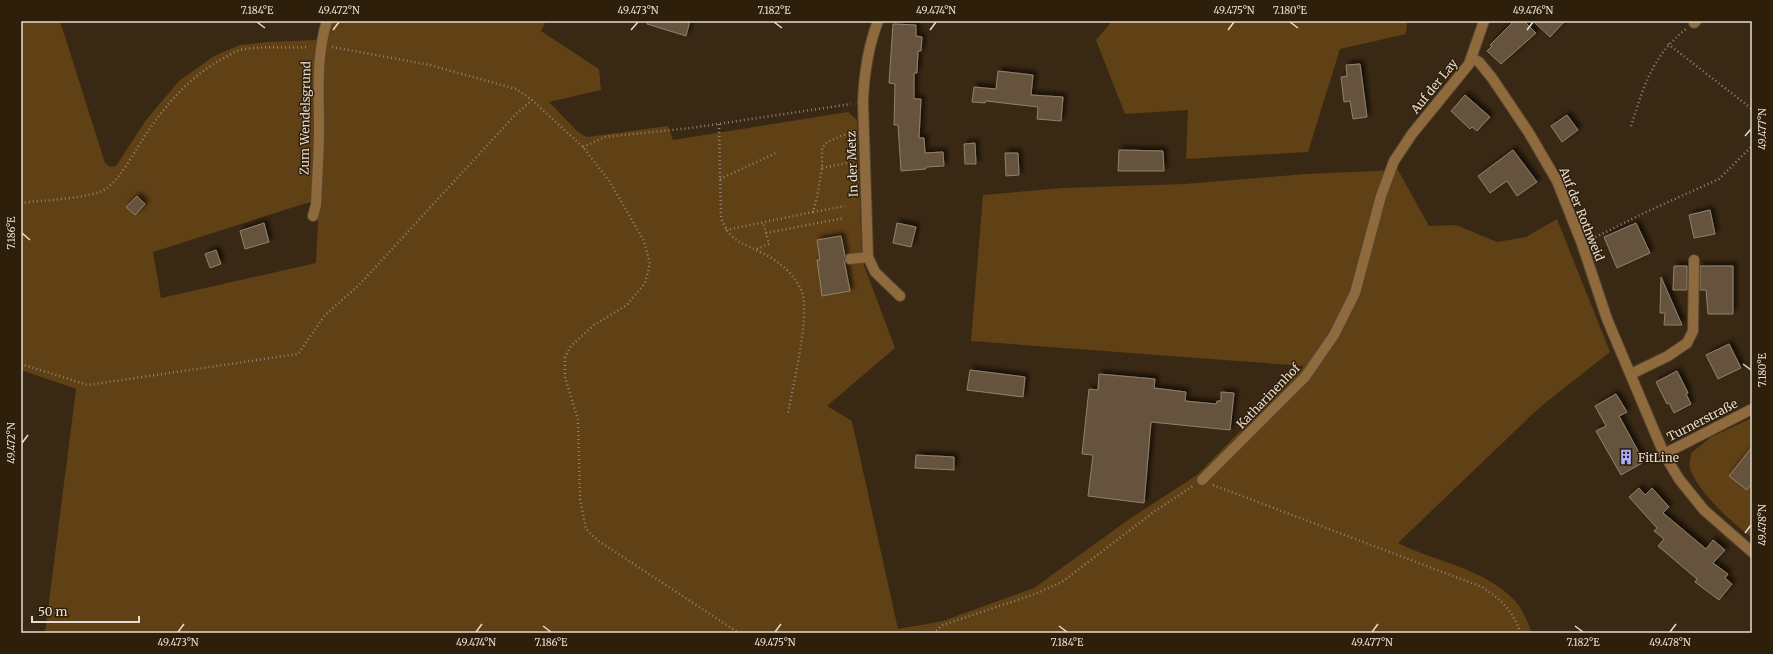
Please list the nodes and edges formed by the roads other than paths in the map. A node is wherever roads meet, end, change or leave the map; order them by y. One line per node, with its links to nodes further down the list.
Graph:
1 (327, 21): 6 (street, Zum Wendelsgrund)
2 (878, 21): 7 (street, In der Metz)
3 (1484, 21): 4 (street, Auf der Lay)
4 (1472, 58): 5 (street, Auf der Lay); 11 (street, Auf der Rothweid)
5 (1394, 161): 14 (street, Katharinenhof)
6 (313, 216)
7 (868, 257): 8 (street); 10 (street, In der Metz)
8 (850, 260)
9 (1694, 260): 11 (street)
10 (900, 296)
11 (1631, 374): 13 (street, Auf der Rothweid)
12 (1752, 409): 13 (street, Turnerstraße)
13 (1664, 454): 15 (street, Auf der Rothweid)
14 (1202, 480)
15 (1752, 552)

